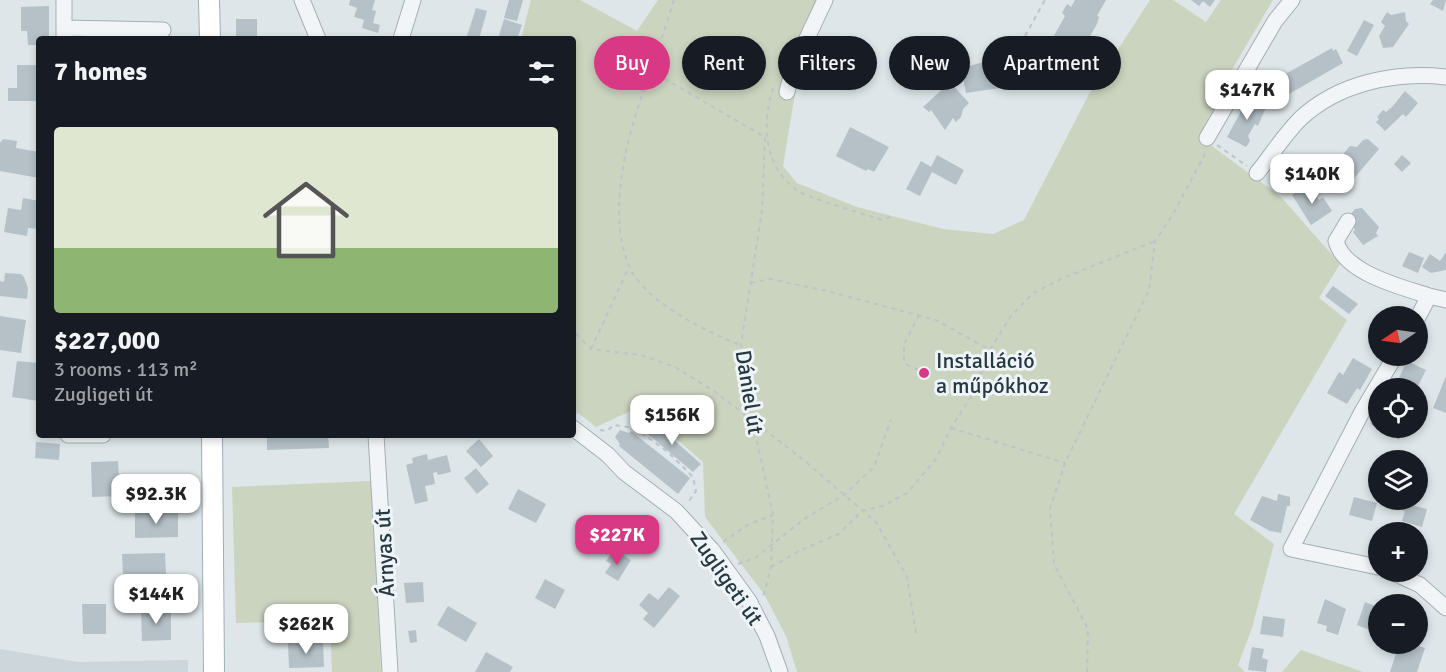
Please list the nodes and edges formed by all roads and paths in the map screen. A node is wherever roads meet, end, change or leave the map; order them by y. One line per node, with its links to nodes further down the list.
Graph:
1 (64, 0): 10 (street)
2 (209, 0): 12 (main road)
3 (302, 0): 13 (street)
4 (413, 0): 14 (street)
5 (674, 0): 15 (path)
6 (825, 0): 16 (street)
7 (1045, 0): 17 (path)
8 (1292, 0): 23 (street)
9 (163, 30): 11 (street)
10 (64, 34): 11 (street)
11 (115, 34)
12 (210, 36)
13 (317, 36)
14 (402, 36)
15 (662, 36)
16 (808, 36)
17 (1025, 36)
18 (1446, 76): 24 (street)
19 (670, 82): 22 (path)
20 (643, 90): 28 (path)
21 (780, 90): 22 (path, Dániel út)
22 (765, 137): 25 (path, Dániel út); 29 (path, Dániel út)
23 (1207, 138): 24 (path); 27 (path)
24 (1257, 173)
25 (892, 216)
26 (1348, 221): 30 (street)
27 (1155, 241): 37 (path); 47 (path)
28 (629, 267): 35 (path); 36 (path)
29 (750, 283): 33 (path); 35 (path, Dániel út)
30 (1429, 296): 31 (street); 32 (street)
31 (1446, 300)
32 (1424, 306)
33 (919, 315): 37 (path); 39 (path)
34 (576, 334): 36 (path)
35 (741, 345): 40 (path, Dániel út)
36 (591, 349): 40 (path)
37 (990, 350): 42 (path)
38 (1389, 366): 55 (street)
39 (924, 373)
40 (752, 418): 48 (path); 51 (path, Dániel út)
41 (891, 420): 48 (path)
42 (951, 428): 47 (path); 50 (path)
43 (576, 430): 58 (street, Zugligeti út)
44 (597, 430): 49 (path)
45 (212, 438): 61 (main road)
46 (376, 438): 62 (street, Árnyas út)
47 (1065, 463): 64 (path)
48 (844, 495): 50 (path); 53 (path)
49 (686, 506)
50 (862, 511): 56 (path); 60 (path)
51 (773, 514): 52 (path); 53 (path, Dániel út)
52 (723, 542)
53 (772, 544): 54 (path); 56 (path, Dániel út)
54 (736, 564)
55 (1368, 565)
56 (771, 567): 58 (path, Dániel út)
57 (1414, 582): 59 (street)
58 (749, 601): 63 (street, Zugligeti út)
59 (1446, 608)
60 (916, 633)
61 (214, 672)
62 (390, 672)
63 (780, 672)
64 (1087, 672)

